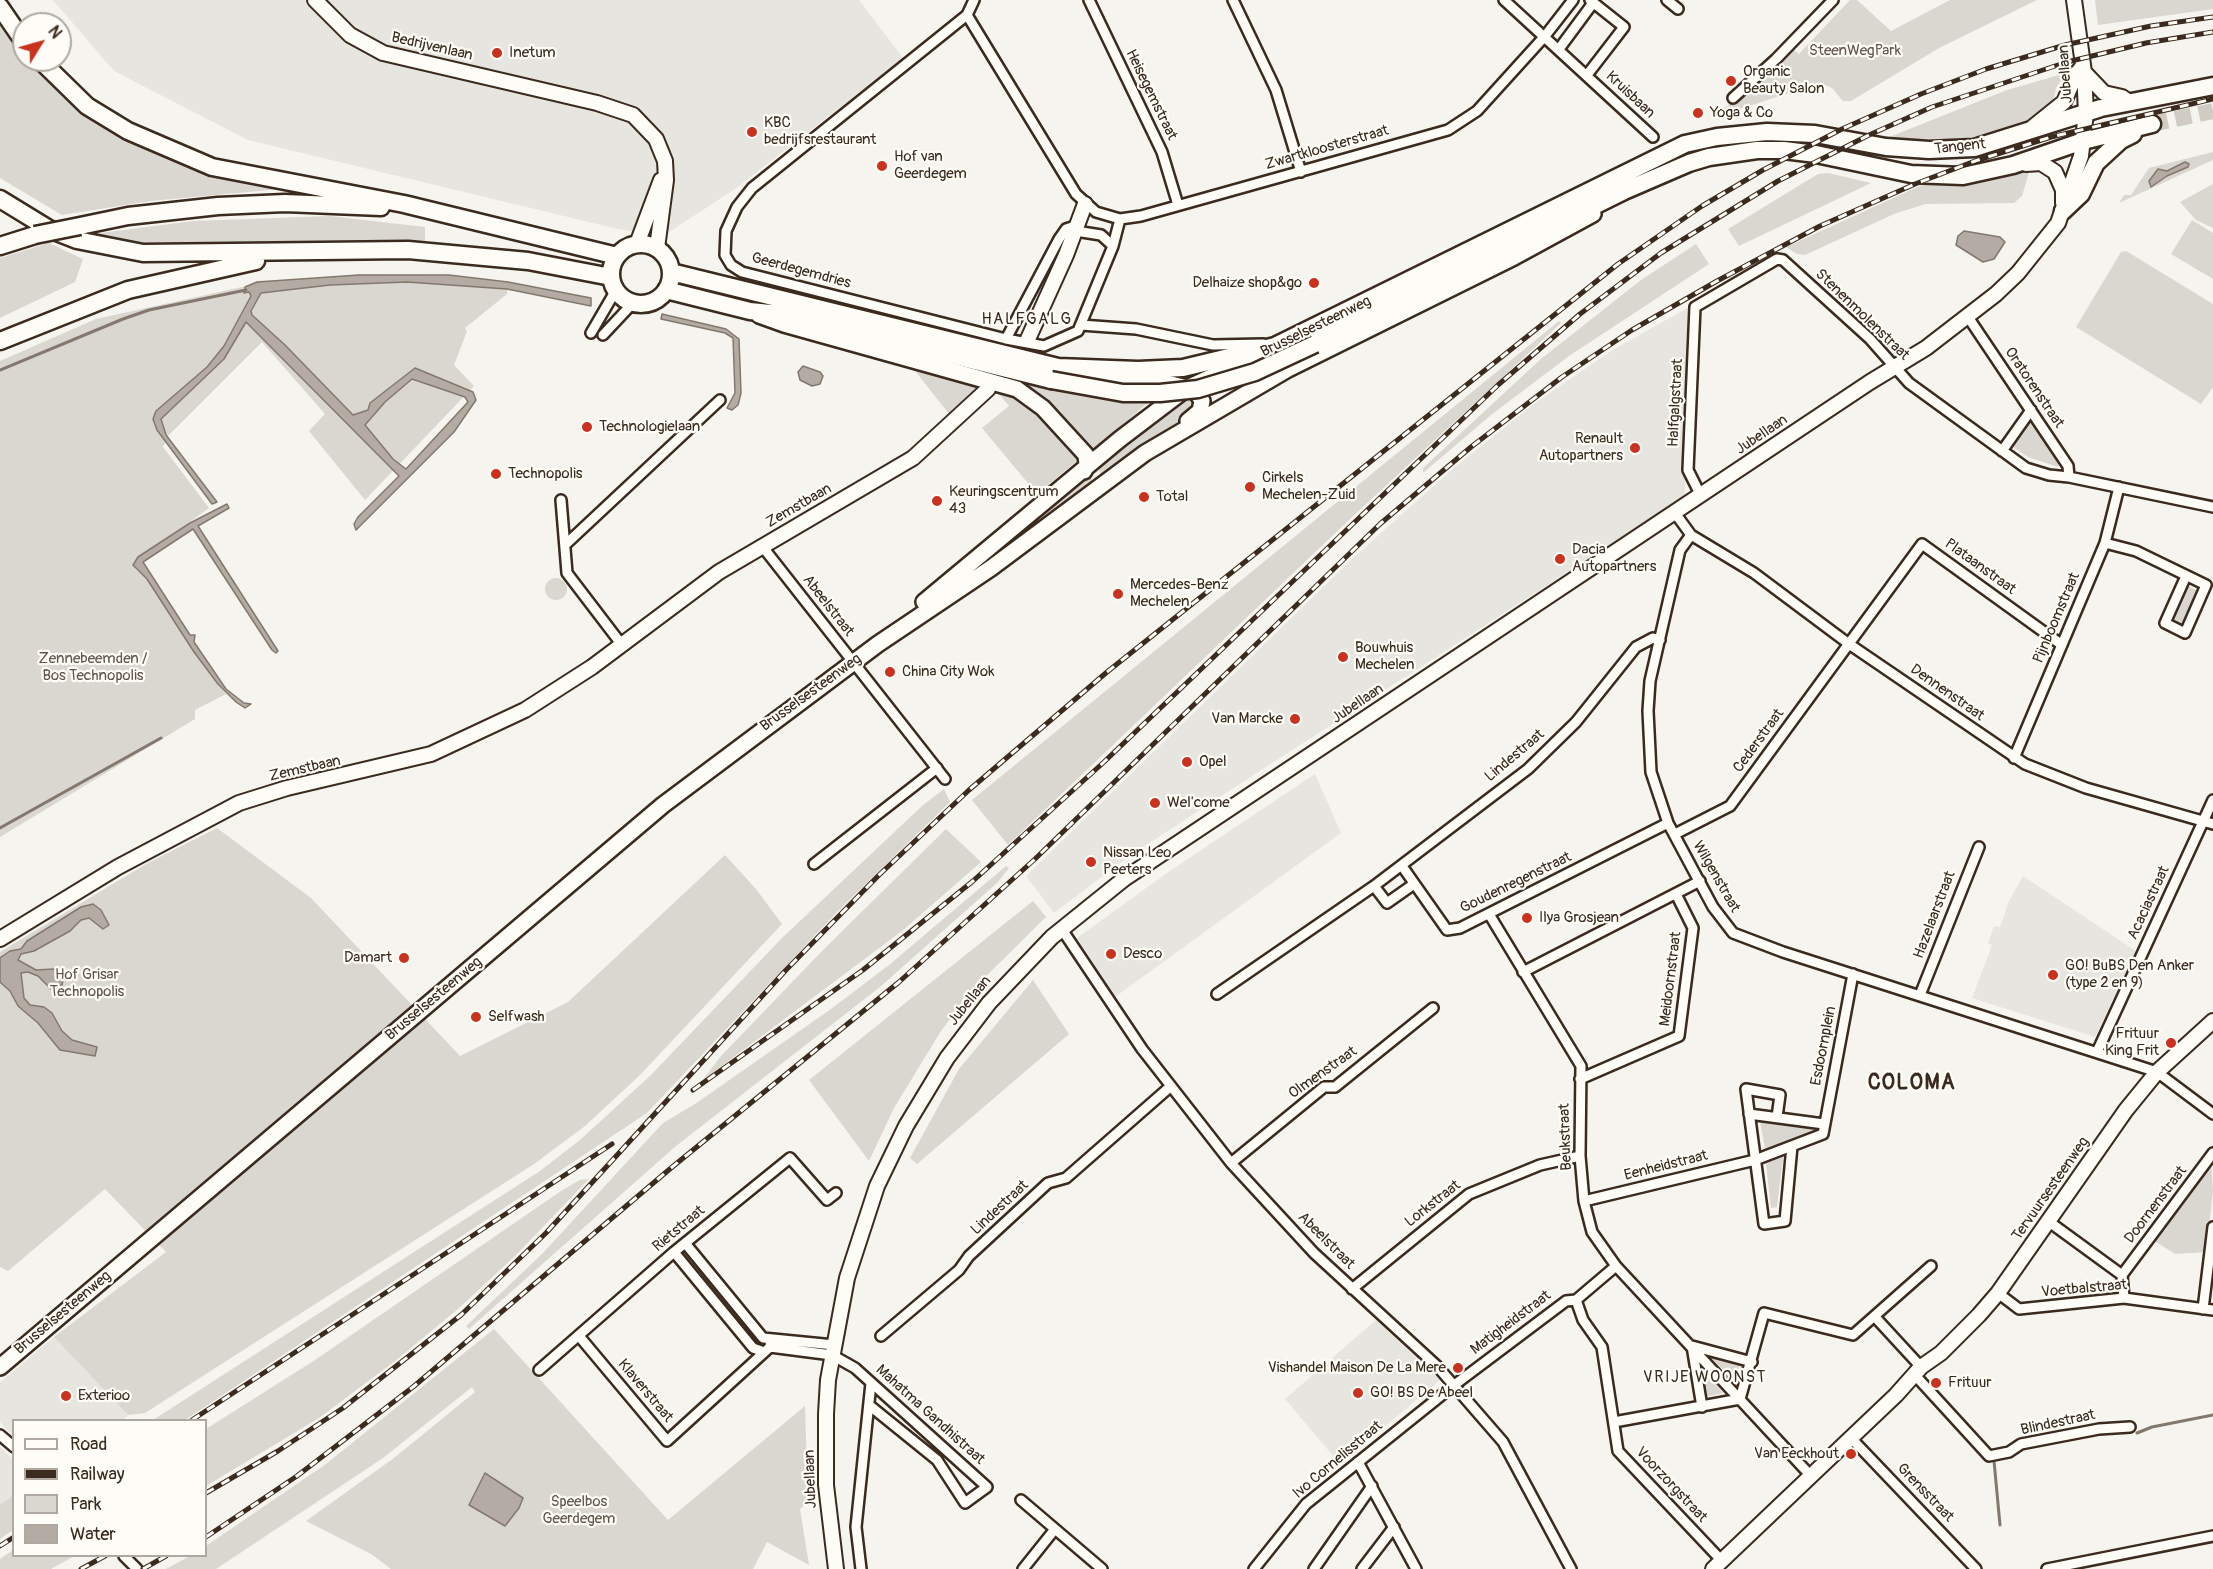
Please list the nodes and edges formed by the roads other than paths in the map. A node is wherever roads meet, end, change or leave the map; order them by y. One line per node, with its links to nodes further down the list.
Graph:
1 (315, 0): 30 (main road, Bedrijvenlaan)
2 (974, 0): 13 (street, Geerdegemdries)
3 (1089, 0): 34 (street, Heisegemstraat)
4 (1233, 0): 31 (street)
5 (1573, 0): 15 (street)
6 (1668, 0): 12 (street)
7 (1833, 0): 21 (street)
8 (2074, 0): 17 (main road, Jubellaan)
9 (1592, 1): 16 (street, Kruisbaan); 19 (street, Kruisbaan)
10 (1511, 2): 15 (street, Kruisbaan)
11 (0, 7): 14 (highway)
12 (1678, 9)
13 (967, 15): 35 (street); 56 (street, Geerdegemdries)
14 (12, 24)
15 (1545, 36): 16 (street, Kruisbaan); 31 (street, Zwartkloosterstraat)
16 (1559, 49): 19 (street, Kruisbaan)
17 (2084, 69): 22 (main road); 23 (main road, Jubellaan); 24 (main road)
18 (52, 72): 36 (highway)
19 (1587, 75): 25 (street, Kruisbaan)
20 (2213, 86): 22 (highway, Tangent)
21 (1733, 98)
22 (2129, 102): 23 (highway, Tangent)
23 (2086, 113): 24 (highway, Tangent); 27 (main road, Jubellaan)
24 (2030, 129): 26 (highway, Tangent)
25 (1653, 136)
26 (1700, 141): 59 (highway, Brusselsesteenweg)
27 (2083, 141): 29 (highway, Tangent); 37 (main road, Jubellaan); 37 (highway, Tangent)
28 (1710, 157): 29 (highway, Tangent); 32 (highway, Brusselsesteenweg)
29 (2013, 165): 37 (main road)
30 (666, 170): 40 (main road); 43 (main road, Bedrijvenlaan)
31 (1301, 172): 34 (street, Zwartkloosterstraat)
32 (1647, 182): 62 (highway, bridge); 66 (main road, Brusselsesteenweg)
33 (0, 199): 44 (highway)
34 (1178, 205): 38 (street, Zwartkloosterstraat)
35 (1089, 207): 38 (street); 39 (main road)
36 (427, 210): 41 (highway, bridge); 45 (highway)
37 (2062, 214): 52 (main road, Jubellaan)
38 (1120, 219): 42 (street)
39 (1079, 229): 42 (street); 56 (street); 57 (main road)
40 (638, 244): 43 (highway); 45 (highway)
41 (0, 246)
42 (1113, 246): 53 (street)
43 (657, 248): 46 (highway)
44 (337, 251): 47 (highway); 58 (highway)
45 (617, 256): 47 (highway)
46 (670, 272): 48 (highway); 62 (highway)
47 (614, 284): 49 (highway); 54 (street)
48 (666, 290): 49 (highway); 51 (highway)
49 (633, 303): 55 (street)
50 (1695, 307): 60 (street, Stenenmolenstraat); 73 (street, Halfgalgstraat)
51 (750, 311): 62 (highway); 70 (main road)
52 (1968, 317): 60 (main road, Jubellaan); 67 (street, Oratorenstraat)
53 (1082, 325): 56 (street, Geerdegemdries); 59 (street)
54 (591, 333)
55 (603, 335)
56 (1006, 339)
57 (1028, 339)
58 (0, 341)
59 (1275, 346): 61 (main road, Brusselsesteenweg); 62 (highway)
60 (1894, 366): 68 (street, Stenenmolenstraat); 73 (main road, Jubellaan)
61 (1220, 373): 63 (main road, Brusselsesteenweg); 66 (main road)
62 (1054, 374): 63 (main road)
63 (1187, 388): 69 (main road); 70 (main road, Brusselsesteenweg)
64 (988, 389): 80 (main road, Zemstbaan)
65 (720, 400): 79 (street)
66 (1232, 401): 69 (main road, Brusselsesteenweg)
67 (2031, 410): 68 (street); 71 (street, Oratorenstraat)
68 (2002, 451): 71 (street, Stenenmolenstraat)
69 (1145, 453): 81 (main road, Brusselsesteenweg)
70 (1084, 471): 81 (main road, Brusselsesteenweg)
71 (2069, 477): 72 (street, Stenenmolenstraat)
72 (2119, 487): 75 (street, Stenenmolenstraat); 78 (street, Pijnboomstraat)
73 (1701, 496): 76 (main road, Jubellaan)
74 (561, 500): 79 (street)
75 (2213, 507)
76 (1675, 513): 77 (street); 103 (main road, Jubellaan)
77 (1690, 535): 83 (street, Wilgenstraat); 84 (street, Dennenstraat)
78 (2106, 543): 82 (street); 86 (street, Pijnboomstraat)
79 (565, 545): 85 (street)
80 (762, 546): 85 (main road, Zemstbaan); 87 (street, Abeelstraat)
81 (971, 572): 87 (main road, Brusselsesteenweg)
82 (2186, 576): 82 (street)
83 (1660, 640): 92 (street, Wilgenstraat); 97 (street, Lindestraat)
84 (1849, 644): 86 (street, Plataanstraat); 88 (street, Dennenstraat); 94 (street, Cederstraat)
85 (622, 645): 104 (main road, Zemstbaan)
86 (2062, 645): 88 (street, Pijnboomstraat)
87 (853, 662): 89 (street, Abeelstraat); 145 (main road, Brusselsesteenweg)
88 (2014, 758): 93 (street, Dennenstraat)
89 (938, 768): 90 (street, Abeelstraat); 96 (street)
90 (945, 779)
91 (2213, 800): 93 (street, Acaciastraat)
92 (1668, 823): 94 (street, Wilgenstraat); 102 (street, Goudenregenstraat)
93 (2208, 823): 111 (street, Acaciastraat)
94 (1675, 834): 98 (street, Wilgenstraat)
95 (1978, 847): 108 (street, Hazelaarstraat)
96 (814, 864)
97 (1402, 866): 99 (street, Goudenregenstraat); 100 (street, Lindestraat)
98 (1700, 881): 101 (street); 106 (street, Wilgenstraat)
99 (1414, 884): 100 (street); 102 (street, Goudenregenstraat)
100 (1374, 886): 107 (street, Lindestraat)
101 (1676, 894): 105 (street); 113 (street, Meidoornstraat)
102 (1489, 914): 105 (street, Beukstraat)
103 (1061, 928): 114 (street, Abeelstraat); 143 (main road, Jubellaan)
104 (0, 939)
105 (1523, 972): 113 (street, Beukstraat)
106 (1853, 974): 108 (street, Wilgenstraat); 118 (street, Esdoornplein)
107 (1217, 994)
108 (1920, 995): 111 (street, Wilgenstraat)
109 (1433, 1008): 123 (street, Olmenstraat)
110 (2213, 1021): 112 (main road, Tervuursesteenweg)
111 (2097, 1052): 112 (street, Wilgenstraat)
112 (2157, 1072): 116 (street, Wilgenstraat); 126 (main road, Tervuursesteenweg)
113 (1580, 1079): 121 (street, Beukstraat)
114 (1171, 1086): 123 (street, Abeelstraat); 140 (street, Lindestraat)
115 (1749, 1114): 117 (street); 117 (street); 122 (street)
116 (2213, 1114)
117 (1777, 1117): 118 (street)
118 (1824, 1124): 119 (street)
119 (1792, 1146): 122 (street); 122 (street)
120 (2213, 1153): 132 (street, Doornenstraat)
121 (1580, 1156): 125 (street, Beukstraat); 133 (street, Lorkstraat)
122 (1755, 1160): 125 (street, Eenheidstraat)
123 (1231, 1163): 133 (street, Abeelstraat)
124 (836, 1192): 128 (street, Rietstraat)
125 (1584, 1201): 130 (street, Beukstraat)
126 (2048, 1221): 132 (street); 134 (main road, Tervuursesteenweg)
127 (2213, 1227): 137 (street)
128 (685, 1243): 129 (street, Rietstraat); 141 (street)
129 (674, 1252): 139 (street, Rietstraat); 141 (street)
130 (1616, 1266): 136 (street, Matigheidstraat); 142 (street, Beukstraat)
131 (1931, 1266): 138 (street)
132 (2122, 1275): 135 (street)
133 (1352, 1289): 149 (street, Abeelstraat)
134 (1998, 1293): 135 (street, Voetbalstraat); 147 (main road, Tervuursesteenweg)
135 (2124, 1298): 137 (street, Voetbalstraat)
136 (1576, 1300): 149 (street, Matigheidstraat); 153 (street, Voorzorgstraat)
137 (2208, 1309)
138 (1875, 1317): 144 (street); 147 (street)
139 (579, 1336): 141 (street, Klaverstraat); 146 (street, Rietstraat)
140 (881, 1336)
141 (768, 1346): 143 (street)
142 (1692, 1346): 144 (street); 150 (street, Beukstraat); 152 (street)
143 (833, 1350): 148 (street, Mahatma Gandhistraat); 169 (main road, Jubellaan)
144 (1752, 1362): 150 (street)
145 (0, 1367)
146 (539, 1370)
147 (1917, 1371): 154 (street, Blindestraat); 156 (main road, Tervuursesteenweg)
148 (871, 1383): 151 (street); 151 (street, Mahatma Gandhistraat)
149 (1453, 1386): 158 (street, Ivo Cornelisstraat); 176 (street, Abeelstraat)
150 (1740, 1399): 152 (street); 159 (street, Beukstraat)
151 (869, 1406): 170 (street)
152 (1702, 1407): 153 (street)
153 (1614, 1422): 166 (street, Voorzorgstraat)
154 (2130, 1426)
155 (0, 1435): 157 (street)
156 (1851, 1438): 159 (main road, Tervuursesteenweg); 177 (street, Grensstraat)
157 (12, 1446)
158 (1358, 1462): 160 (street); 173 (street, Ivo Cornelisstraat)
159 (1810, 1476): 166 (main road, Tervuursesteenweg)
160 (1372, 1486): 162 (street); 174 (street)
161 (1021, 1500): 163 (street)
162 (1394, 1527): 167 (street); 175 (street)
163 (1055, 1529): 171 (street); 172 (street)
164 (2213, 1536): 178 (street)
165 (125, 1557): 168 (street)
166 (1718, 1565)
167 (1415, 1568)
168 (137, 1569)
169 (836, 1569)
170 (861, 1569)
171 (1023, 1569)
172 (1102, 1569)
173 (1254, 1569)
174 (1314, 1569)
175 (1362, 1569)
176 (1571, 1569)
177 (1976, 1569)
178 (2048, 1569)

